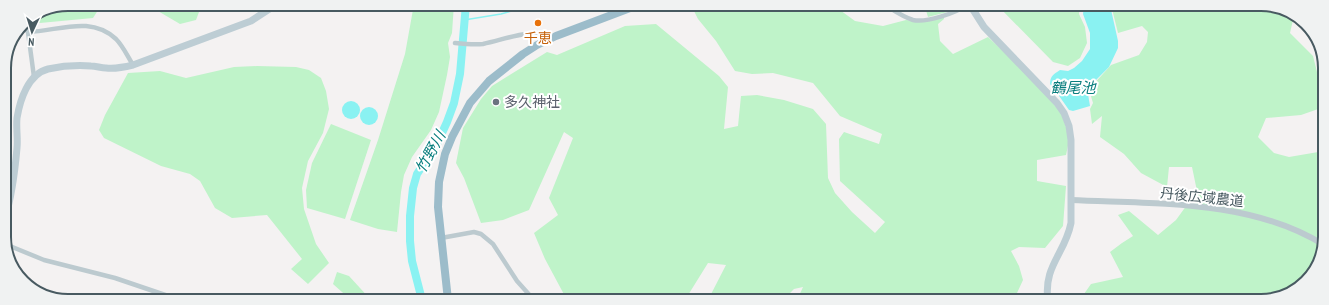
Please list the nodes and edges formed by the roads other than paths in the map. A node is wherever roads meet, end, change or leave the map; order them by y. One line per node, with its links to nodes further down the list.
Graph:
1 (266, 11): 10 (main road)
2 (622, 11): 8 (highway)
3 (896, 11): 4 (street)
4 (957, 11)
5 (974, 11): 14 (main road)
6 (26, 30): 7 (street)
7 (28, 32): 10 (street); 11 (street)
8 (556, 36): 9 (street); 15 (highway)
9 (455, 43)
10 (134, 65): 11 (main road)
11 (34, 77): 12 (main road)
12 (13, 176): 13 (main road)
13 (11, 189)
14 (1071, 200): 16 (street, 丹後広域農道); 21 (main road)
15 (441, 238): 19 (highway); 20 (street)
16 (1318, 242)
17 (12, 247): 18 (street)
18 (162, 294)
19 (447, 294)
20 (529, 294)
21 (1047, 294)

